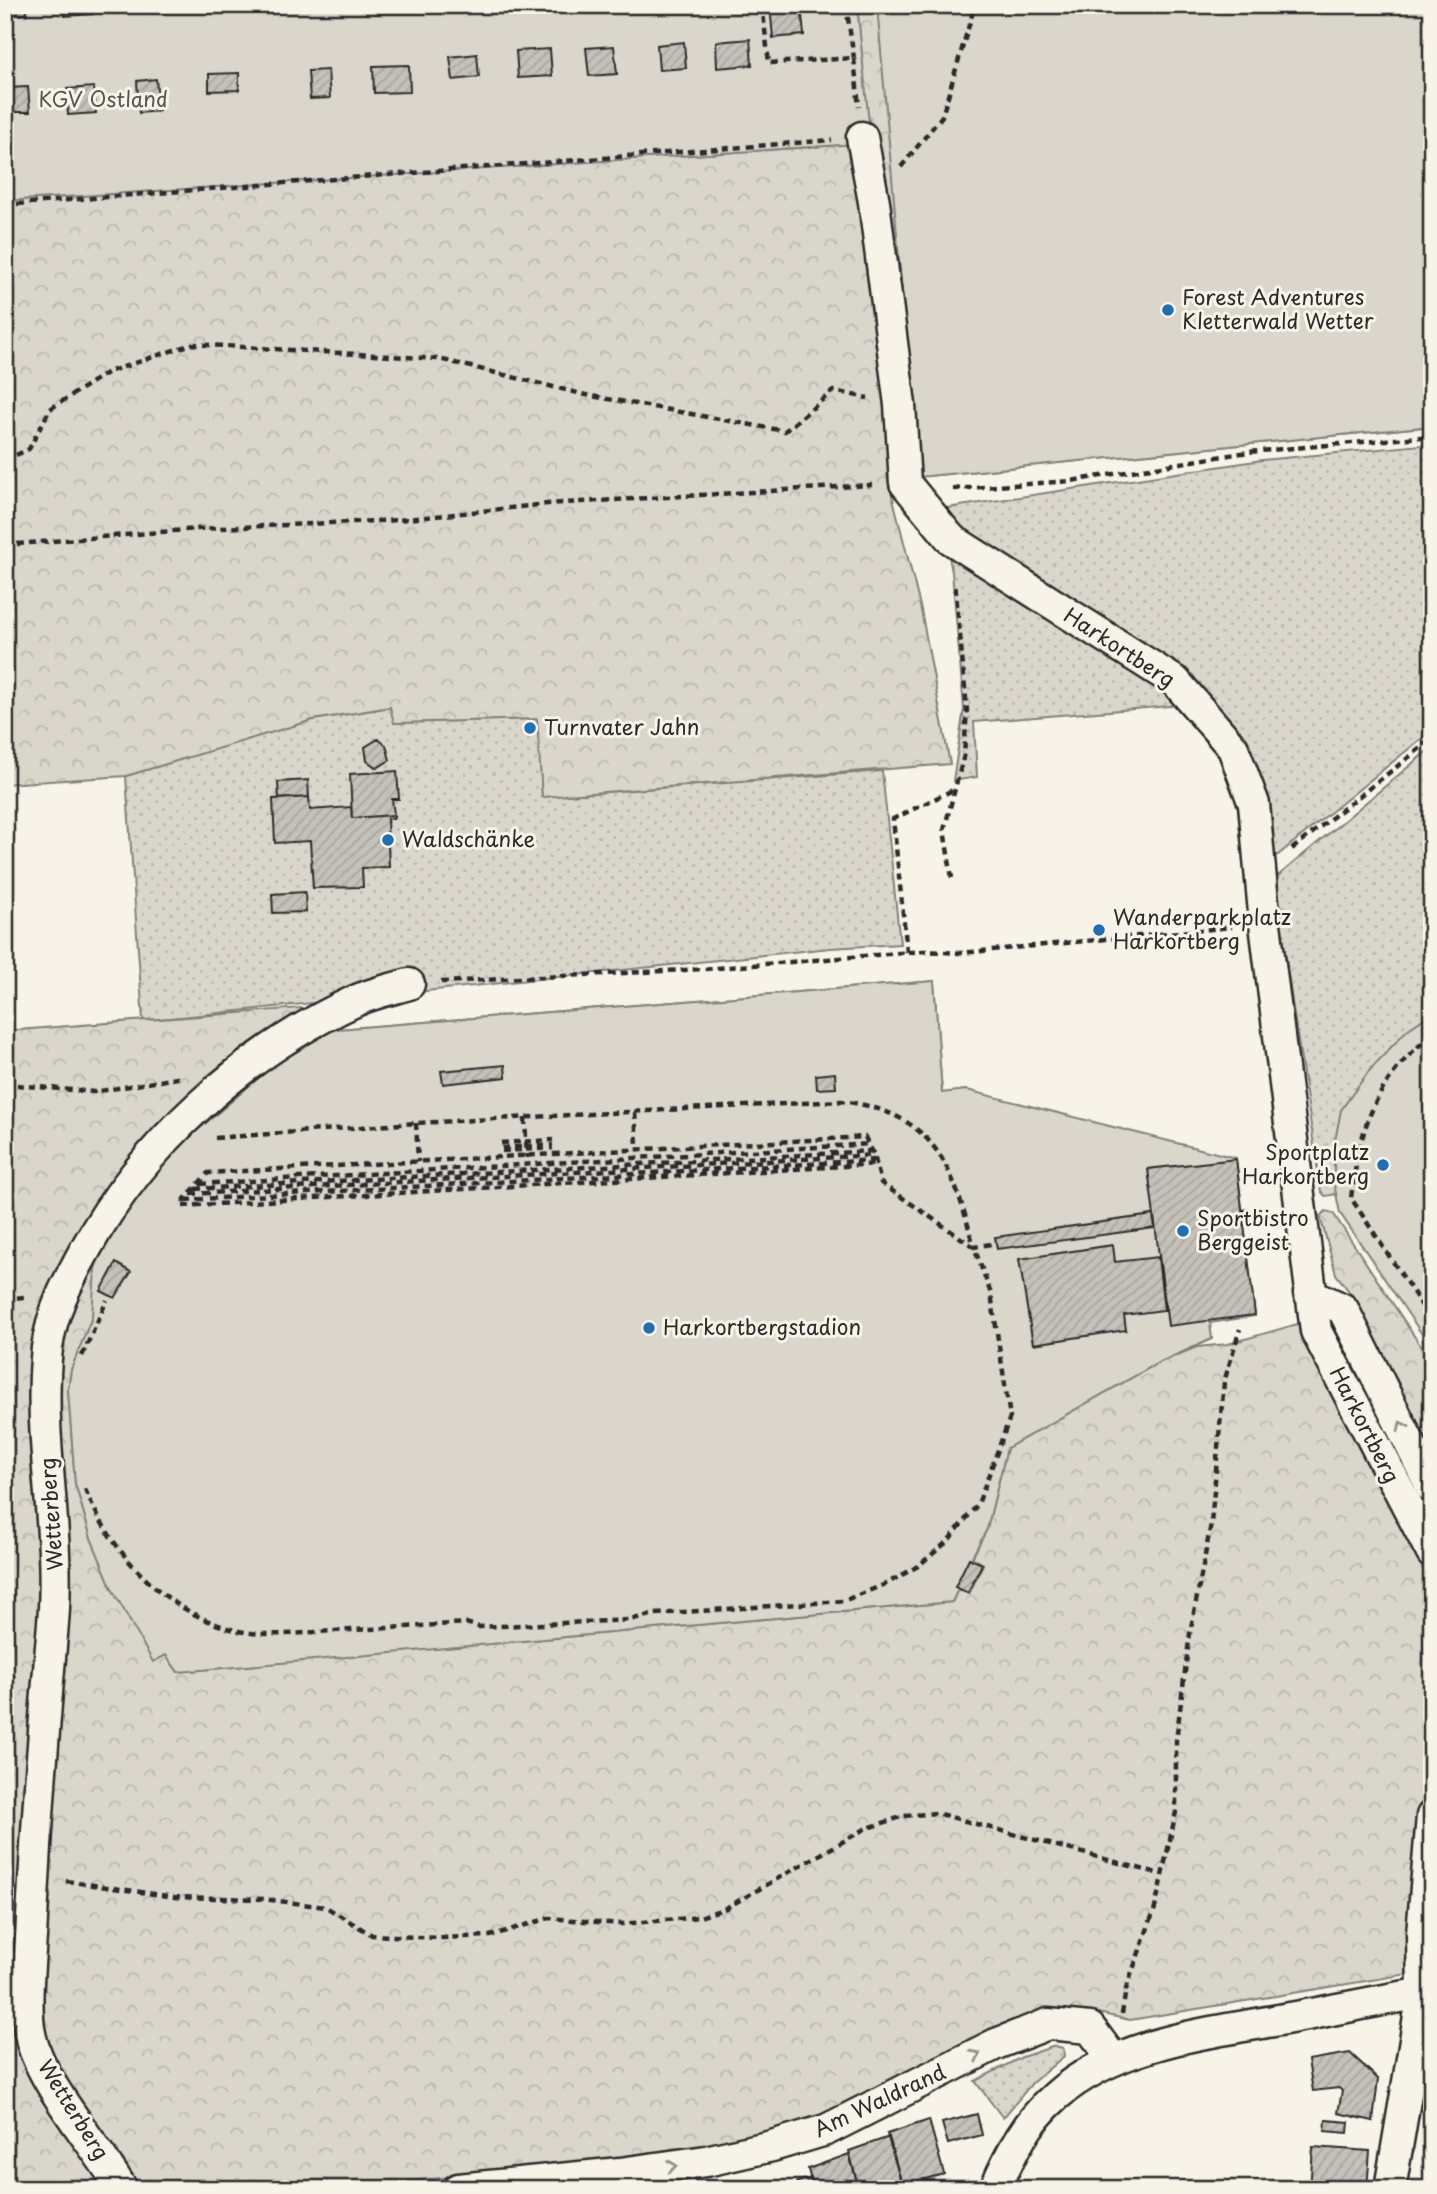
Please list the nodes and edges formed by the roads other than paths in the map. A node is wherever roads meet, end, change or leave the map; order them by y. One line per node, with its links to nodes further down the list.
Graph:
1 (862, 138): 3 (street, Harkortberg)
2 (409, 984): 9 (street, Wetterberg)
3 (1310, 1293): 4 (street, Harkortberg, one-way to 3); 5 (street, Harkortberg)
4 (1432, 1488)
5 (1432, 1553)
6 (1432, 1816): 7 (street)
7 (1429, 1988): 8 (street); 12 (street)
8 (1114, 2060): 10 (street, Am Waldrand, one-way to 8); 11 (street)
9 (122, 2189)
10 (458, 2189)
11 (995, 2189)
12 (1390, 2189)

